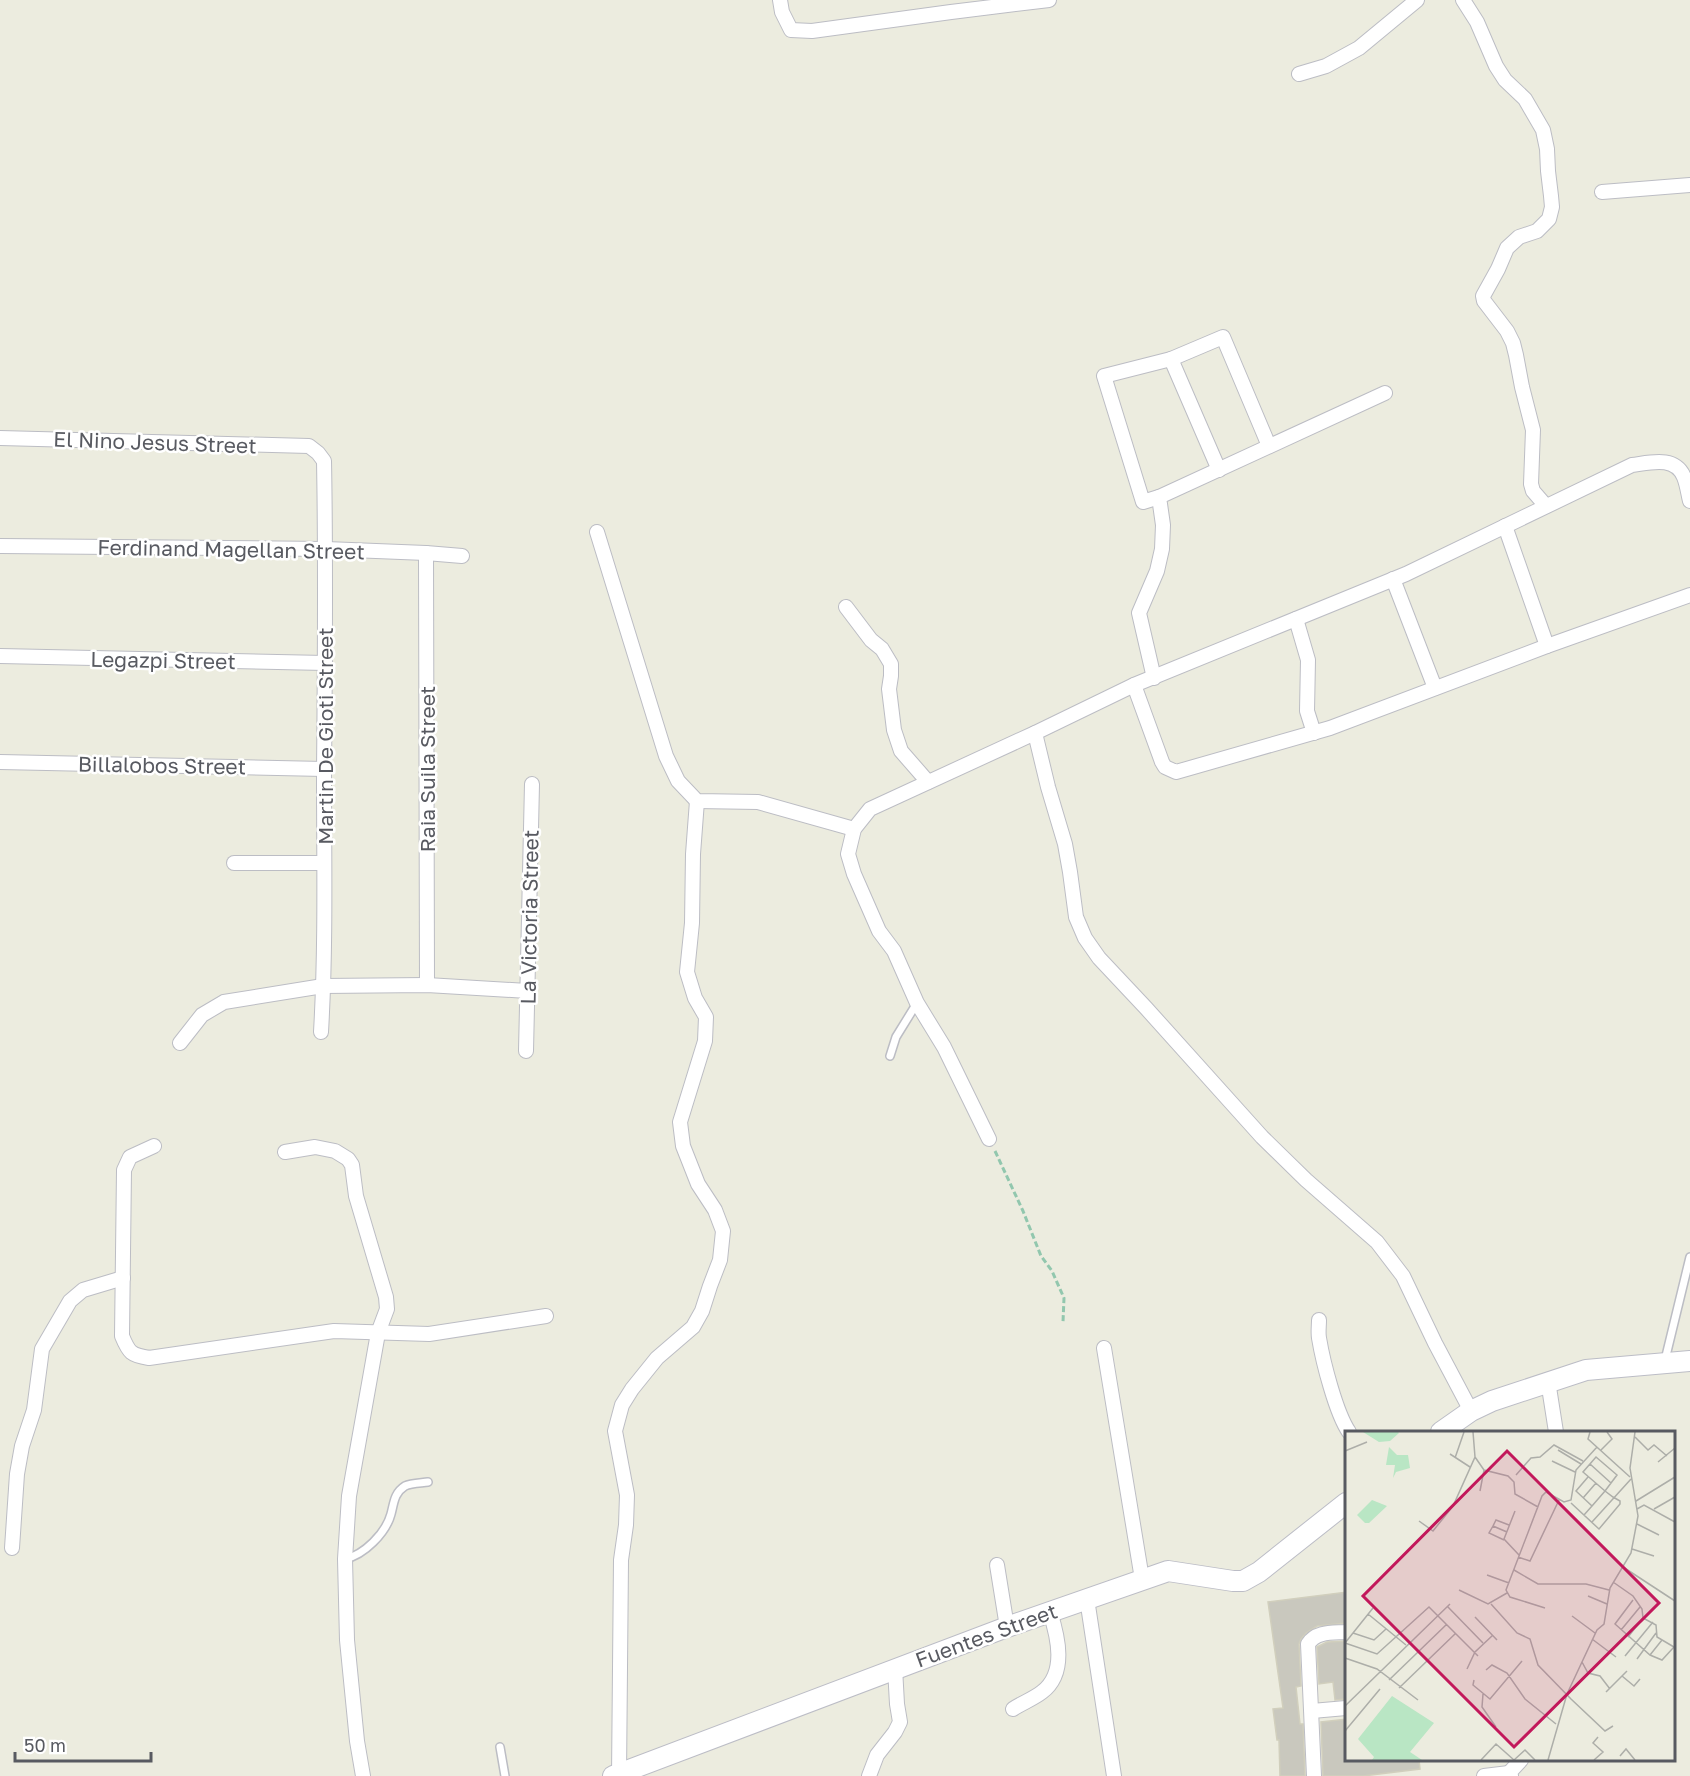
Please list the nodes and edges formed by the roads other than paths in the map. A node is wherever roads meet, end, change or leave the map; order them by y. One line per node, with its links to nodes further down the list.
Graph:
1 (780, 0): 2 (street)
2 (1050, 0)
3 (1417, 0): 5 (street)
4 (1462, 0): 16 (street)
5 (1299, 74)
6 (1690, 185): 7 (street)
7 (1602, 192)
8 (1171, 359): 12 (street); 13 (street); 14 (street)
9 (1384, 393): 12 (street)
10 (0, 438): 11 (street, El Nino Jesus Street)
11 (309, 446): 20 (street, Martin De Gioti Street)
12 (1269, 446): 13 (street)
13 (1219, 470): 14 (street)
14 (1159, 497): 30 (street)
15 (1690, 501): 16 (street)
16 (1546, 506): 17 (street)
17 (1505, 526): 23 (street); 27 (street)
18 (597, 532): 39 (street)
19 (0, 546): 20 (street, Ferdinand Magellan Street)
20 (326, 549): 21 (street, Ferdinand Magellan Street); 29 (street, Martin De Gioti Street)
21 (426, 553): 22 (street, Ferdinand Magellan Street); 43 (street, Raia Suila Street)
22 (462, 556)
23 (1394, 579): 26 (street); 32 (street)
24 (1690, 595): 27 (street)
25 (846, 607): 37 (street)
26 (1296, 619): 30 (street); 34 (street)
27 (1547, 646): 32 (street)
28 (0, 656): 29 (street, Legazpi Street)
29 (325, 663): 36 (street, Martin De Gioti Street)
30 (1154, 678): 31 (street)
31 (1134, 686): 33 (street); 34 (street)
32 (1436, 688): 34 (street)
33 (1035, 733): 37 (street); 63 (street)
34 (1314, 733)
35 (0, 762): 36 (street, Billalobos Street)
36 (324, 769): 42 (street, Martin De Gioti Street)
37 (928, 782): 40 (street)
38 (532, 784): 45 (street, La Victoria Street)
39 (697, 801): 40 (street); 84 (street)
40 (854, 829): 46 (street)
41 (234, 863): 42 (street)
42 (324, 863): 44 (street, Martin De Gioti Street)
43 (427, 985): 44 (street); 45 (street)
44 (323, 986): 47 (street, Martin De Gioti Street); 48 (street)
45 (527, 991): 49 (street, La Victoria Street)
46 (917, 1003): 50 (lane); 51 (street)
47 (321, 1032)
48 (180, 1043)
49 (526, 1051)
50 (890, 1056)
51 (989, 1139)
52 (154, 1146): 55 (street)
53 (285, 1152): 58 (street)
54 (1690, 1257): 61 (lane)
55 (123, 1278): 58 (street); 69 (street)
56 (546, 1316): 58 (street)
57 (1319, 1320): 64 (street)
58 (378, 1333): 70 (street)
59 (1104, 1348): 72 (street)
60 (1690, 1361): 61 (street)
61 (1664, 1364): 62 (street)
62 (1548, 1381): 63 (street); 66 (street)
63 (1471, 1411): 65 (street)
64 (1348, 1431)
65 (1442, 1431)
66 (1557, 1431)
67 (428, 1482): 70 (lane)
68 (1345, 1505): 72 (street, Fuentes Street)
69 (12, 1548)
70 (345, 1559): 85 (street)
71 (998, 1565): 75 (street)
72 (1142, 1579): 73 (street, Fuentes Street)
73 (1086, 1599): 74 (street, Fuentes Street); 88 (street)
74 (1050, 1612): 75 (street, Fuentes Street); 79 (street)
75 (1007, 1627): 77 (street, Fuentes Street)
76 (1345, 1632): 80 (street)
77 (895, 1668): 84 (street, Fuentes Street); 87 (street)
78 (1345, 1708): 80 (street)
79 (1012, 1709)
80 (1312, 1712): 89 (street)
81 (500, 1746): 86 (lane)
82 (1520, 1761): 83 (street)
83 (1510, 1774): 90 (street)
84 (617, 1775)
85 (363, 1776)
86 (505, 1776)
87 (869, 1776)
88 (1114, 1776)
89 (1314, 1776)
90 (1484, 1776)

